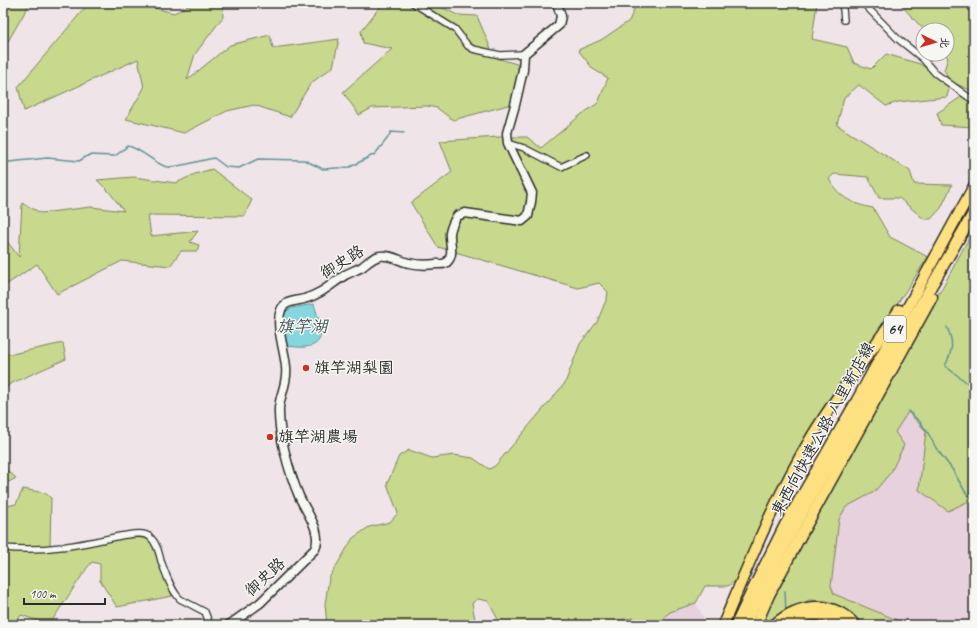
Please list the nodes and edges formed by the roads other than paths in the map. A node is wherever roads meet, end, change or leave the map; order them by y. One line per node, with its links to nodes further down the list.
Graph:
1 (413, 3): 6 (street)
2 (557, 3): 6 (street)
3 (841, 3): 5 (street)
4 (863, 3): 7 (street)
5 (844, 20)
6 (524, 54): 8 (street)
7 (974, 101)
8 (508, 143): 9 (street); 16 (street, 御史路)
9 (587, 155)
10 (974, 187): 12 (highway, 東西向快速公路 八里新店線 / 64)
11 (974, 212): 13 (highway, 東西向快速公路 八里新店線 / 64)
12 (942, 242): 13 (highway, 東西向快速公路 八里新店線 / 64); 17 (highway)
13 (823, 475): 18 (highway, 東西向快速公路 八里新店線 / 64); 19 (highway, 東西向快速公路 八里新店線 / 64); 20 (highway)
14 (3, 548): 15 (street)
15 (210, 625)
16 (229, 625)
17 (723, 625)
18 (736, 625)
19 (745, 625)
20 (756, 625)
21 (774, 625): 24 (highway)
22 (787, 625): 23 (highway)
23 (843, 625)
24 (855, 625)

